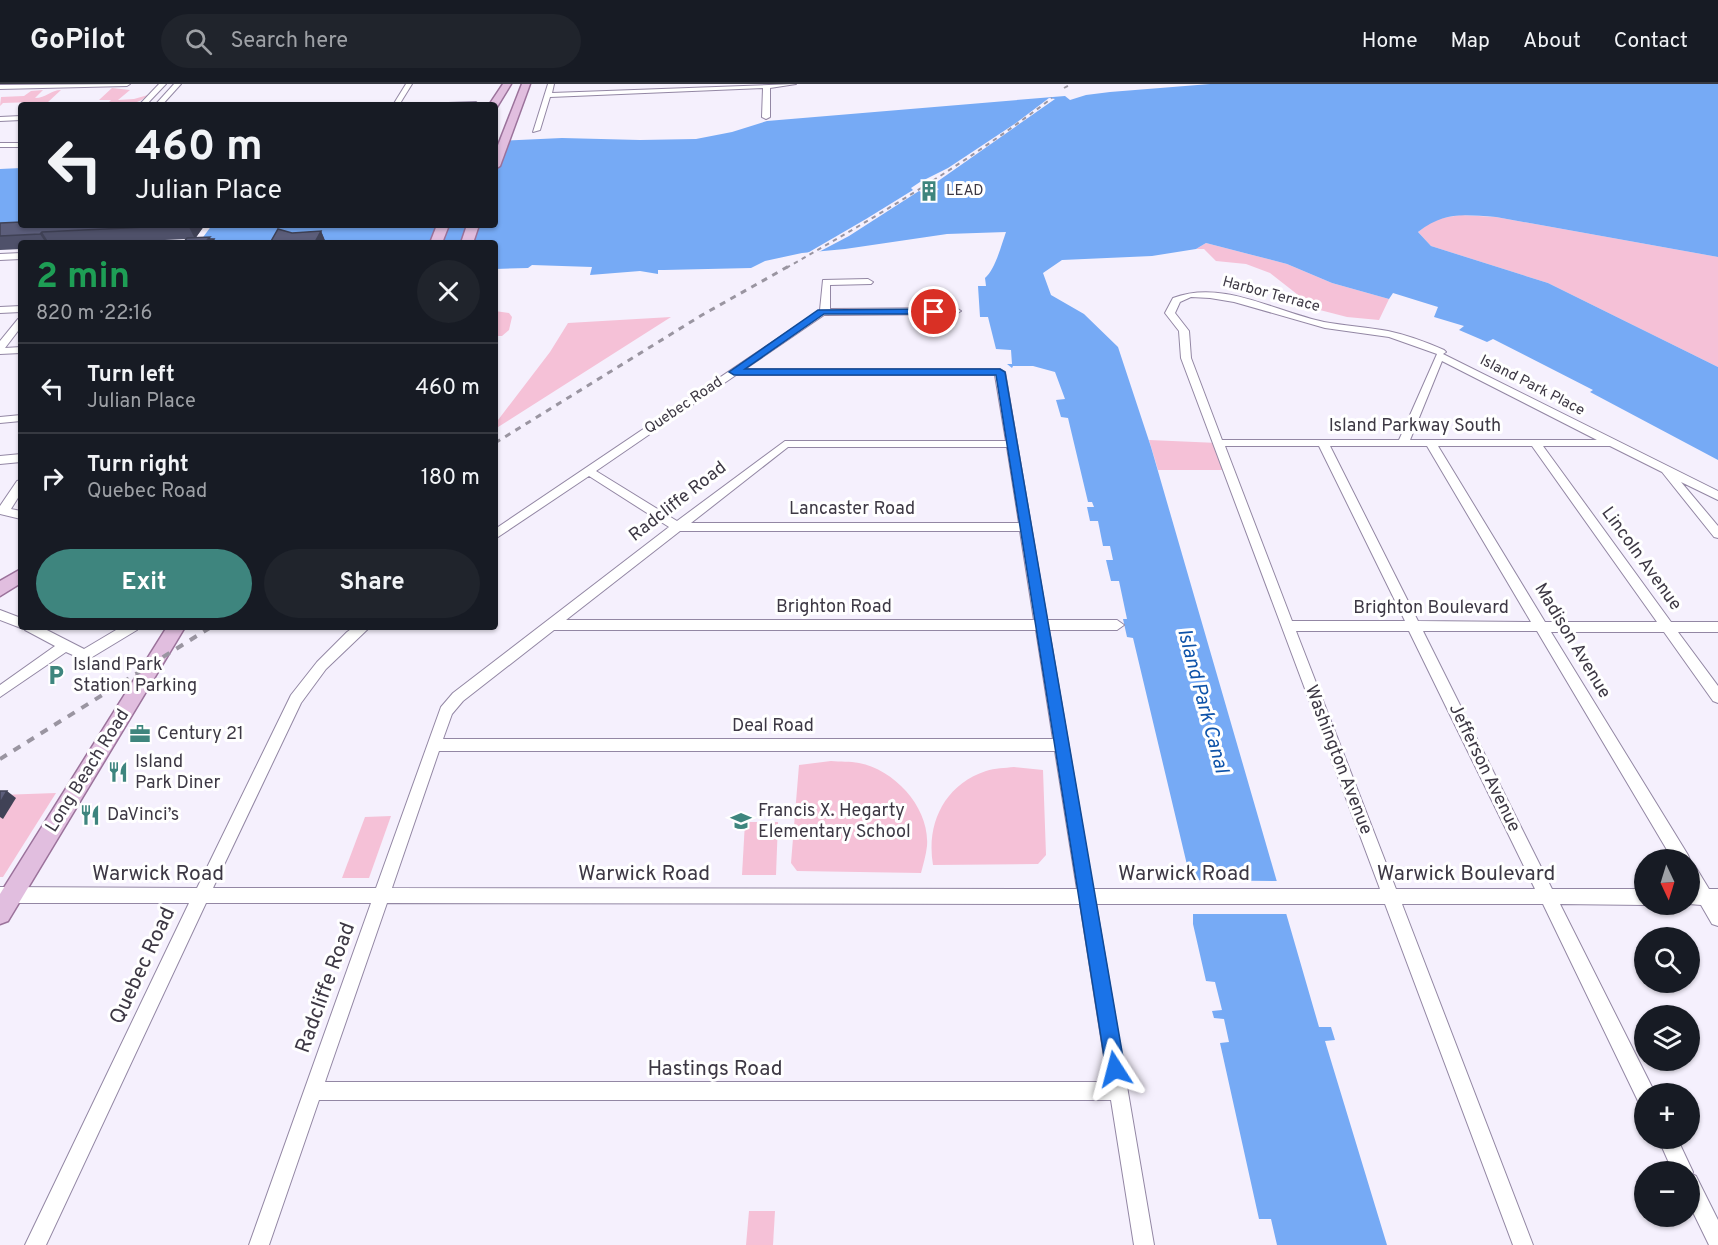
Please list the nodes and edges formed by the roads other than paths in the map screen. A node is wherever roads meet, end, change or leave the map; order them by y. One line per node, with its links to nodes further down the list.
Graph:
1 (127, 84): 10 (street)
2 (163, 84): 12 (street)
3 (178, 84): 13 (street)
4 (409, 84): 14 (street)
5 (507, 84): 15 (main road)
6 (526, 84): 22 (main road)
7 (551, 84): 11 (street)
8 (793, 84): 9 (street)
9 (767, 85): 11 (street); 16 (street)
10 (0, 87)
11 (547, 95): 19 (street)
12 (145, 102)
13 (161, 102)
14 (398, 102)
15 (496, 102)
16 (766, 117)
17 (18, 118): 18 (street)
18 (0, 119)
19 (536, 130)
20 (0, 145): 21 (street)
21 (18, 145)
22 (498, 158)
23 (18, 256): 24 (street)
24 (0, 257)
25 (868, 282): 28 (street)
26 (18, 309): 27 (street)
27 (0, 310)
28 (825, 312): 29 (street); 34 (street, Quebec Road)
29 (956, 312)
30 (18, 325): 31 (street)
31 (0, 349): 32 (street)
32 (18, 350)
33 (1440, 354): 37 (street, Harbor Terrace); 39 (street); 42 (street, Island Park Place)
34 (734, 372): 43 (street); 47 (street, Quebec Road)
35 (18, 418): 36 (street)
36 (0, 420)
37 (1218, 443): 38 (street, Island Parkway South); 65 (street, Washington Avenue)
38 (1323, 443): 39 (street, Island Parkway South); 66 (street, Jefferson Avenue)
39 (1403, 443): 40 (street, Island Parkway South)
40 (1430, 443): 41 (street, Island Parkway South); 67 (street, Madison Avenue)
41 (1534, 443): 42 (street, Island Parkway South); 68 (street, Lincoln Avenue)
42 (1612, 443): 46 (street, Island Park Place)
43 (1012, 444): 52 (street, Radcliffe Road); 53 (street)
44 (18, 458): 45 (street)
45 (0, 459)
46 (1664, 469): 49 (street, Island Park Place); 55 (street)
47 (588, 471): 52 (street); 54 (street, Quebec Road)
48 (18, 488): 50 (street)
49 (1718, 496)
50 (1, 511): 51 (street)
51 (18, 514)
52 (678, 527): 53 (street, Lancaster Road); 62 (street, Radcliffe Road)
53 (1026, 527): 63 (street)
54 (498, 533)
55 (1718, 534)
56 (18, 577): 57 (main road)
57 (0, 590)
58 (18, 590): 59 (main road)
59 (0, 600)
60 (0, 615): 61 (street)
61 (18, 622)
62 (550, 625): 63 (street, Brighton Road); 77 (street, Radcliffe Road)
63 (1042, 625): 64 (street, Brighton Road); 78 (street)
64 (1117, 625)
65 (1287, 626): 66 (street, Brighton Boulevard); 84 (street, Washington Avenue)
66 (1414, 626): 67 (street, Brighton Boulevard); 85 (street, Jefferson Avenue)
67 (1541, 627): 68 (street, Brighton Boulevard); 79 (street, Madison Avenue)
68 (1668, 627): 69 (street, Brighton Boulevard); 76 (street, Lincoln Avenue)
69 (1718, 627)
70 (36, 630): 74 (street)
71 (127, 630): 74 (street)
72 (174, 630): 88 (main road, Long Beach Road)
73 (360, 630): 80 (street, Quebec Road)
74 (65, 646): 75 (street)
75 (0, 692)
76 (1718, 697)
77 (435, 745): 78 (street, Deal Road); 81 (street, Radcliffe Road)
78 (1062, 745): 82 (street)
79 (1675, 849)
80 (201, 896): 81 (street, Warwick Road); 88 (street, Warwick Road); 95 (street, Quebec Road)
81 (381, 896): 82 (street, Warwick Road); 91 (street, Radcliffe Road)
82 (1087, 896): 83 (street, Warwick Road); 92 (street)
83 (1288, 897): 84 (street, Warwick Boulevard)
84 (1390, 897): 85 (street, Warwick Boulevard); 98 (street, Washington Avenue)
85 (1548, 897): 86 (street, Warwick Boulevard); 90 (street, Jefferson Avenue)
86 (1634, 897)
87 (1704, 897): 89 (street)
88 (4, 901)
89 (1718, 918)
90 (1640, 1083)
91 (312, 1091): 92 (street, Hastings Road); 96 (street, Radcliffe Road)
92 (1119, 1091): 97 (street)
93 (1700, 1205): 94 (street)
94 (1718, 1242)
95 (35, 1245)
96 (259, 1245)
97 (1144, 1245)
98 (1523, 1245)

